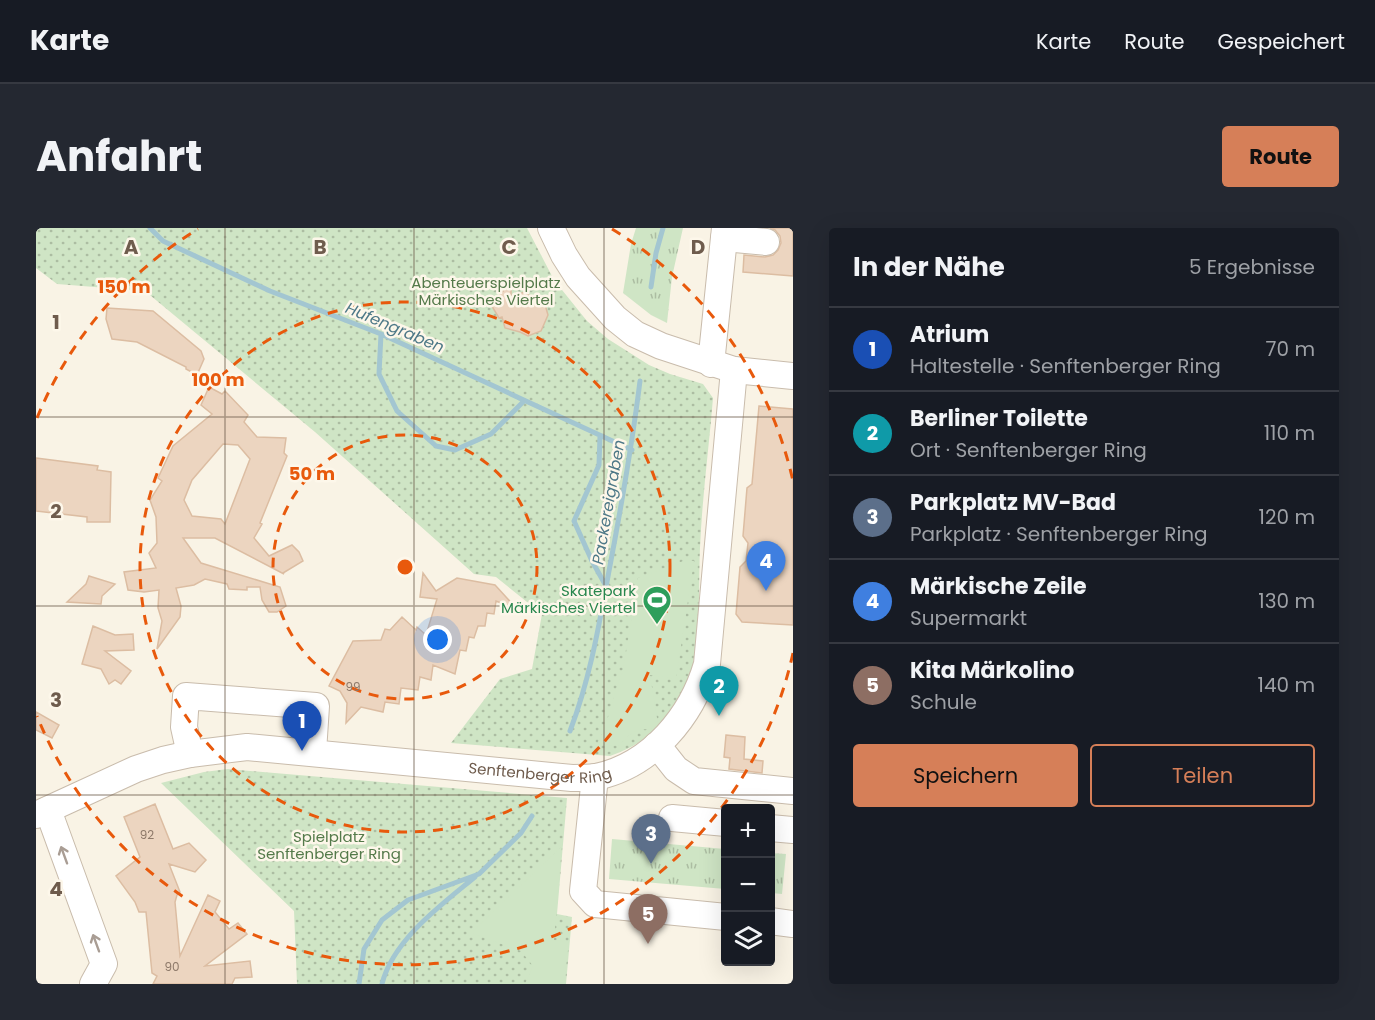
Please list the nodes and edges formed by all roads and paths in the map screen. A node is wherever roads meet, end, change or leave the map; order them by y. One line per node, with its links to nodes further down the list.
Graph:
1 (551, 228): 4 (street)
2 (724, 233): 3 (street); 4 (street, Senftenberger Ring)
3 (766, 242)
4 (722, 367): 5 (street); 6 (street, Senftenberger Ring)
5 (793, 376)
6 (657, 745): 9 (street, Senftenberger Ring); 10 (street)
7 (313, 752): 8 (street, Senftenberger Ring); 8 (street); 9 (street, Senftenberger Ring)
8 (190, 753): 11 (street, Senftenberger Ring)
9 (595, 777): 16 (street)
10 (793, 791)
11 (42, 812): 19 (street, one-way to 11)
12 (672, 818): 13 (street)
13 (721, 823)
14 (775, 828): 15 (street)
15 (793, 830)
16 (721, 917)
17 (775, 922): 18 (street)
18 (793, 924)
19 (93, 984)

